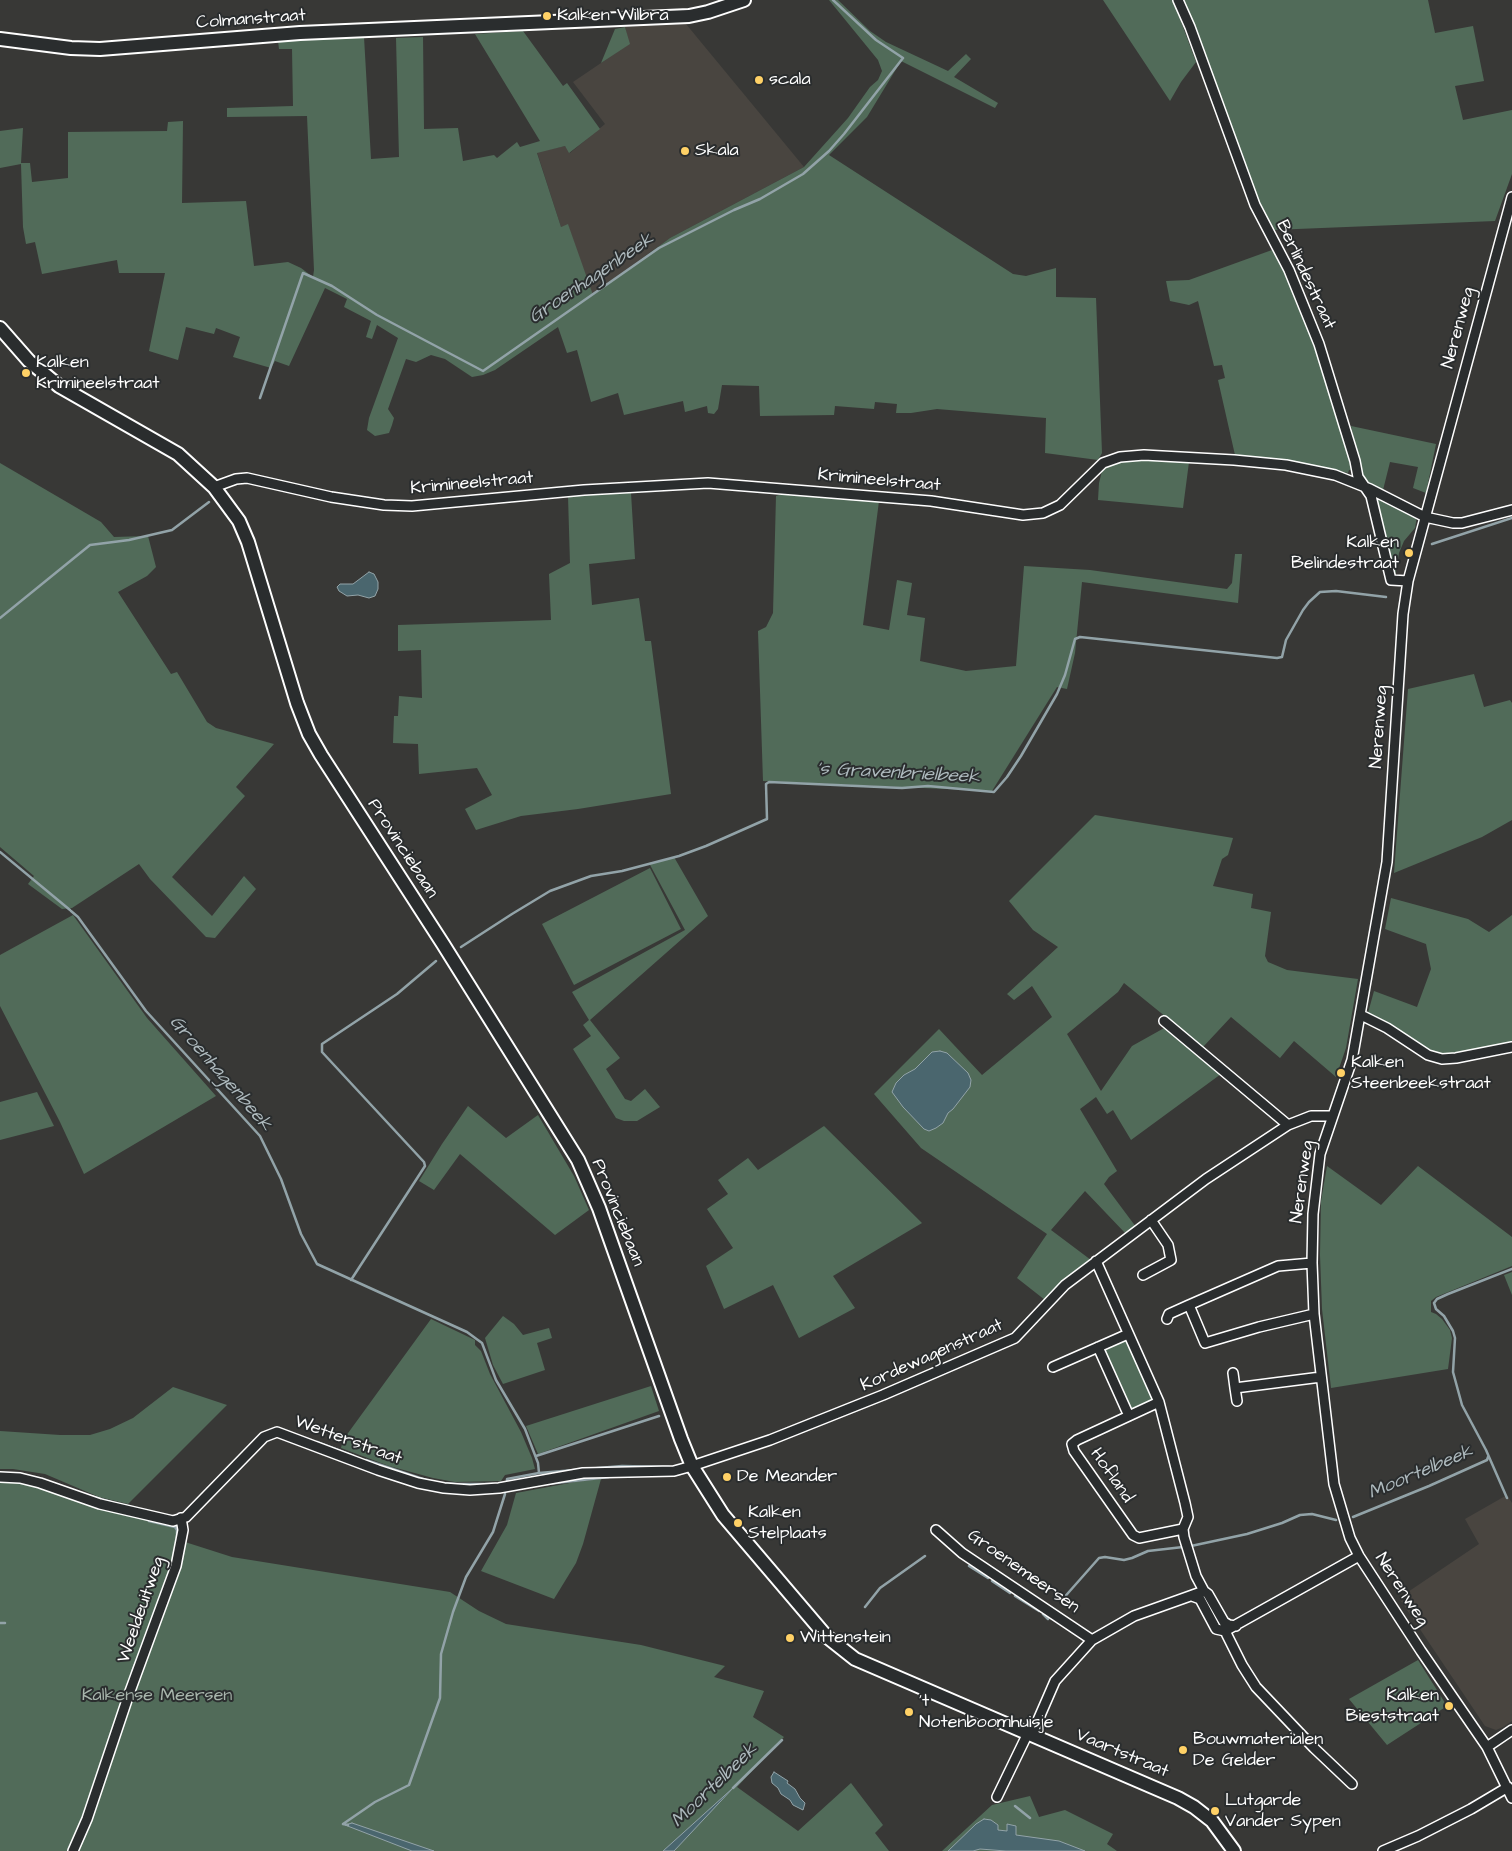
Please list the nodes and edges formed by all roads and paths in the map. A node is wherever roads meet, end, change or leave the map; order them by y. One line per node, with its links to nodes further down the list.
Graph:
1 (744, 0): 3 (main road, Colmanstraat)
2 (1178, 0): 6 (street, Berlindestraat)
3 (0, 40)
4 (1512, 197): 9 (street, Nerenweg)
5 (0, 328): 7 (main road, Provinciebaan)
6 (1362, 486): 7 (street, Krimineelstraat); 9 (street, Krimineelstraat); 10 (street, Berlindestraat)
7 (214, 487): 32 (main road, Provinciebaan)
8 (1512, 510): 9 (street, Krimineelstraat)
9 (1425, 517): 10 (street, Nerenweg)
10 (1408, 582): 11 (street, Nerenweg)
11 (1361, 1015): 13 (street); 14 (street, Nerenweg)
12 (1164, 1021): 15 (street)
13 (1512, 1046)
14 (1332, 1116): 15 (street, Kordewagenstraat); 18 (street, Nerenweg)
15 (1288, 1125): 16 (street, Kordewagenstraat)
16 (1151, 1220): 17 (street, Kordewagenstraat); 19 (street)
17 (1096, 1260): 23 (street); 32 (street, Kordewagenstraat)
18 (1312, 1263): 20 (street); 21 (street, Nerenweg)
19 (1142, 1275)
20 (1189, 1306): 21 (street); 22 (street)
21 (1314, 1314): 27 (street, Nerenweg)
22 (1167, 1319)
23 (1128, 1334): 24 (street); 30 (street)
24 (1098, 1347): 25 (street); 31 (street)
25 (1053, 1367)
26 (1233, 1373): 28 (street)
27 (1321, 1377): 28 (street); 37 (street, Nerenweg)
28 (1235, 1388): 29 (street)
29 (1236, 1401)
30 (1158, 1402): 31 (street, Hofland); 35 (street)
31 (1129, 1416): 35 (street, Hofland)
32 (692, 1466): 34 (street, Wetterstraat); 44 (main road, Vaartstraat)
33 (0, 1476): 34 (street)
34 (182, 1518): 50 (street, Weeldeuitweg)
35 (1183, 1529): 38 (street)
36 (936, 1530): 42 (street, Groenemeersen)
37 (1359, 1556): 40 (street); 45 (street, Nerenweg)
38 (1204, 1591): 39 (street); 40 (street)
39 (1192, 1596): 41 (street); 42 (street)
40 (1236, 1626): 41 (street)
41 (1225, 1631): 46 (street)
42 (1092, 1640): 44 (street)
43 (1512, 1730): 45 (street)
44 (1028, 1733): 48 (street); 51 (main road, Vaartstraat)
45 (1487, 1747): 47 (street, Nerenweg)
46 (1352, 1784)
47 (1508, 1787): 49 (street, Nerenweg); 52 (street)
48 (997, 1797)
49 (1512, 1798)
50 (73, 1851)
51 (1234, 1851)
52 (1383, 1851)

